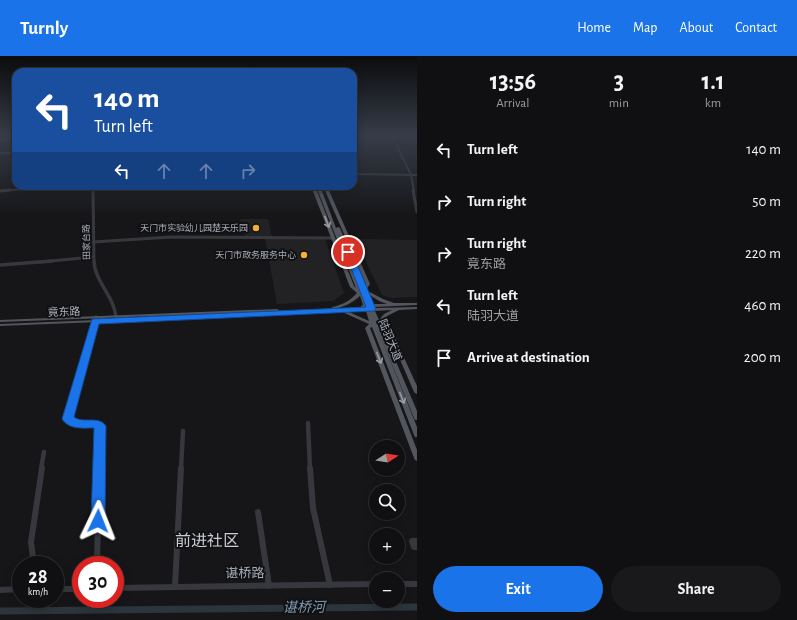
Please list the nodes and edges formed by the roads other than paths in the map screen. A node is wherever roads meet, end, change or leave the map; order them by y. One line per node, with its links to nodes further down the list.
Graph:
1 (405, 162): 3 (street)
2 (357, 174): 3 (street)
3 (411, 175): 4 (street); 11 (street)
4 (417, 175)
5 (13, 190): 10 (street)
6 (93, 190): 13 (street, 田家台路)
7 (315, 190): 12 (main road, one-way to 12)
8 (321, 190): 16 (main road, 陆羽大道)
9 (327, 190): 16 (main road)
10 (0, 191)
11 (417, 212)
12 (333, 238): 13 (street); 16 (main road)
13 (93, 242): 14 (street, 田家台路)
14 (93, 257): 15 (street); 23 (street, 田家台路)
15 (0, 265)
16 (362, 291): 18 (main road); 19 (main road, 陆羽大道); 21 (main road)
17 (417, 304): 18 (main road, 竟东路)
18 (400, 306): 19 (main road, 竟东路); 20 (main road, 竟东路); 22 (main road)
19 (368, 308): 21 (main road, 竟东路); 26 (main road, 陆羽大道)
20 (417, 308)
21 (334, 309): 23 (main road, 竟东路); 24 (main road, 竟东路); 26 (main road)
22 (385, 316): 26 (main road); 28 (main road)
23 (116, 317): 24 (main road, 竟东路)
24 (96, 319): 25 (main road, 竟东路); 27 (main road, 竟东路); 39 (street)
25 (0, 321)
26 (375, 324): 29 (main road, 陆羽大道); 32 (main road, 陆羽大道, one-way to 32); 34 (main road, one-way to 34)
27 (0, 325)
28 (417, 392)
29 (417, 418)
30 (308, 423): 43 (street)
31 (183, 431): 45 (street)
32 (417, 435)
33 (44, 452): 38 (street)
34 (417, 458)
35 (258, 512): 44 (street)
36 (417, 541): 37 (street)
37 (417, 547)
38 (32, 556)
39 (97, 556)
40 (369, 584): 43 (street, 谌桥路)
41 (405, 584): 42 (street)
42 (417, 584)
43 (330, 585): 44 (street, 谌桥路)
44 (269, 586): 45 (street, 谌桥路)
45 (175, 587): 46 (street, 谌桥路)
46 (124, 588)
47 (12, 589): 48 (street)
48 (0, 590)

